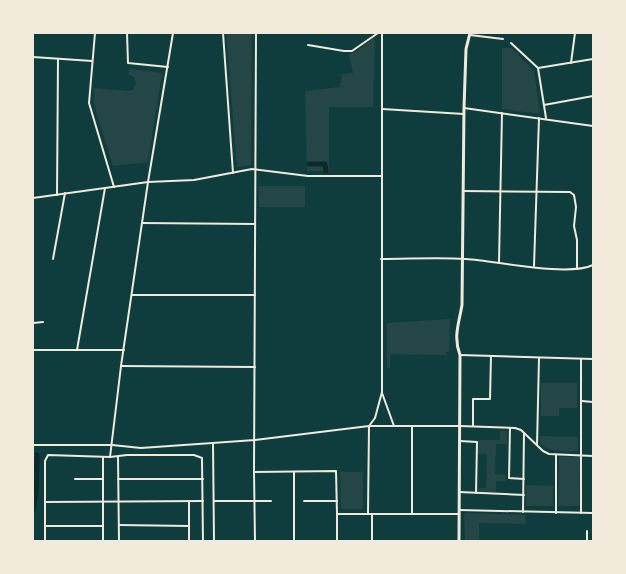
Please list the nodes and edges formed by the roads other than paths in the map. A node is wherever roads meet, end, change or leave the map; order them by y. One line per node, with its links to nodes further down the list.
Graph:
1 (95, 33): 16 (street)
2 (127, 33): 18 (street)
3 (173, 33): 18 (street)
4 (223, 33): 30 (street)
5 (256, 33): 29 (street)
6 (378, 33): 12 (street)
7 (382, 33): 23 (street)
8 (575, 33): 17 (street)
9 (469, 34): 10 (street); 22 (street)
10 (503, 39)
11 (511, 43): 19 (street)
12 (308, 45)
13 (33, 57): 14 (street)
14 (58, 59): 16 (street); 39 (street)
15 (593, 59): 17 (street)
16 (92, 62): 33 (street)
17 (571, 63): 19 (street)
18 (168, 67): 32 (street)
19 (538, 68): 21 (street)
20 (593, 96): 21 (street)
21 (544, 105): 27 (street)
22 (464, 108): 24 (street); 25 (street)
23 (382, 109): 25 (street); 31 (street)
24 (502, 113): 26 (street); 36 (street)
25 (464, 114): 35 (street)
26 (539, 118): 27 (street); 37 (street)
27 (546, 118): 28 (street)
28 (593, 126)
29 (255, 169): 30 (street); 31 (street); 42 (street)
30 (233, 173): 32 (street)
31 (381, 176): 44 (street)
32 (148, 182): 33 (street); 41 (street)
33 (114, 187): 34 (street)
34 (105, 188): 38 (street); 55 (street)
35 (463, 191): 36 (street); 45 (street)
36 (500, 191): 37 (street); 46 (street)
37 (537, 192): 48 (street); 49 (street)
38 (66, 193): 39 (street); 43 (street)
39 (57, 195): 40 (street)
40 (33, 198)
41 (142, 223): 42 (street); 50 (street)
42 (255, 224): 51 (street)
43 (54, 258)
44 (381, 259): 45 (street); 64 (street)
45 (462, 259): 46 (street); 57 (street)
46 (499, 262): 48 (street)
47 (593, 265): 49 (street)
48 (534, 266): 49 (street)
49 (578, 269)
50 (132, 295): 51 (street); 56 (street)
51 (255, 295): 63 (street)
52 (33, 322): 53 (street)
53 (43, 322)
54 (33, 350): 55 (street)
55 (77, 350): 56 (street)
56 (124, 350): 62 (street)
57 (460, 355): 58 (street); 70 (street)
58 (491, 356): 59 (street); 71 (street)
59 (539, 358): 60 (street); 79 (street)
60 (581, 359): 61 (street); 65 (street)
61 (593, 359)
62 (121, 366): 63 (street); 78 (street)
63 (255, 367): 74 (street)
64 (382, 392): 67 (street); 68 (street)
65 (582, 402): 66 (street); 81 (street)
66 (593, 402)
67 (369, 426): 68 (street); 74 (street); 112 (street)
68 (394, 426): 69 (street)
69 (412, 426): 70 (street); 114 (street)
70 (460, 426): 71 (street); 75 (street)
71 (473, 427): 72 (street)
72 (510, 428): 73 (street); 92 (street)
73 (524, 432): 79 (street); 92 (street)
74 (255, 440): 76 (street); 86 (street)
75 (460, 441): 93 (street); 94 (street)
76 (213, 443): 78 (street); 97 (street)
77 (33, 445): 78 (street)
78 (112, 445): 84 (street)
79 (537, 445): 80 (street)
80 (556, 455): 81 (street); 108 (street)
81 (582, 456): 82 (street); 109 (street)
82 (593, 456)
83 (103, 457): 84 (street); 89 (street); 101 (street)
84 (110, 457): 85 (street)
85 (118, 457): 90 (street); 91 (street)
86 (254, 472): 87 (street); 98 (street)
87 (294, 472): 105 (street); 127 (street)
88 (75, 479): 89 (street)
89 (103, 479): 102 (street)
90 (118, 479): 91 (street); 103 (street)
91 (203, 479): 96 (street)
92 (524, 479): 95 (street)
93 (460, 492): 94 (street); 106 (street)
94 (476, 493): 95 (street)
95 (524, 495): 107 (street)
96 (203, 501): 104 (street); 124 (street)
97 (214, 501): 98 (street); 125 (street)
98 (254, 501): 99 (street); 126 (street)
99 (270, 501)
100 (304, 501): 105 (street)
101 (45, 502): 102 (street); 115 (street)
102 (103, 502): 103 (street); 116 (street)
103 (119, 502): 104 (street); 117 (street)
104 (189, 502): 118 (street)
105 (337, 502): 111 (street)
106 (459, 512): 107 (street); 114 (street); 130 (street)
107 (524, 512): 108 (street)
108 (556, 513): 109 (street)
109 (581, 513): 110 (street)
110 (593, 513)
111 (337, 514): 112 (street); 128 (street)
112 (368, 514): 113 (street)
113 (372, 514): 114 (street); 129 (street)
114 (412, 514)
115 (45, 526): 116 (street); 120 (street)
116 (103, 526): 121 (street)
117 (119, 526): 118 (street); 122 (street)
118 (189, 526): 123 (street)
119 (587, 531): 131 (street)
120 (45, 541)
121 (103, 541)
122 (119, 541)
123 (189, 541)
124 (203, 541)
125 (214, 541)
126 (255, 541)
127 (294, 541)
128 (337, 541)
129 (372, 541)
130 (460, 541)
131 (587, 541)

